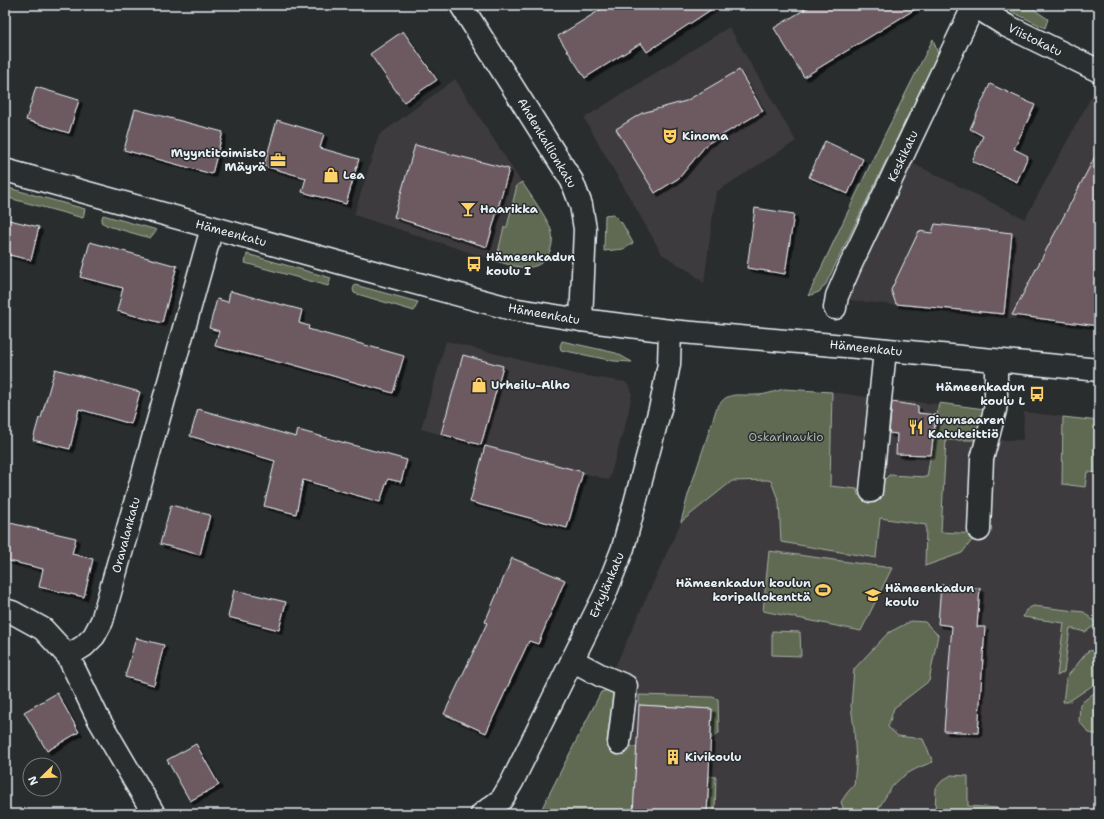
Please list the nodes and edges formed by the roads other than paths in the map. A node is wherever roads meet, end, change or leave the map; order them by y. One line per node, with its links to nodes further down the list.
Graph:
1 (462, 5): 7 (street, Ahdenkallionkatu)
2 (973, 5): 3 (street, Viistokatu); 6 (street, Keskikatu)
3 (1099, 71)
4 (5, 170): 5 (street, Hämeenkatu)
5 (212, 228): 7 (street, Hämeenkatu); 15 (street, Oravalankatu)
6 (835, 308)
7 (581, 320): 8 (street, Hämeenkatu)
8 (670, 331): 9 (street, Hämeenkatu); 16 (street, Erkylänkatu)
9 (885, 350): 10 (street, Hämeenkatu); 12 (street)
10 (996, 361): 11 (street, Hämeenkatu); 13 (street)
11 (1099, 370)
12 (871, 492)
13 (979, 530)
14 (5, 610): 15 (street)
15 (68, 656): 18 (street)
16 (572, 660): 17 (street); 19 (street, Erkylänkatu)
17 (619, 743)
18 (154, 814)
19 (482, 814)

